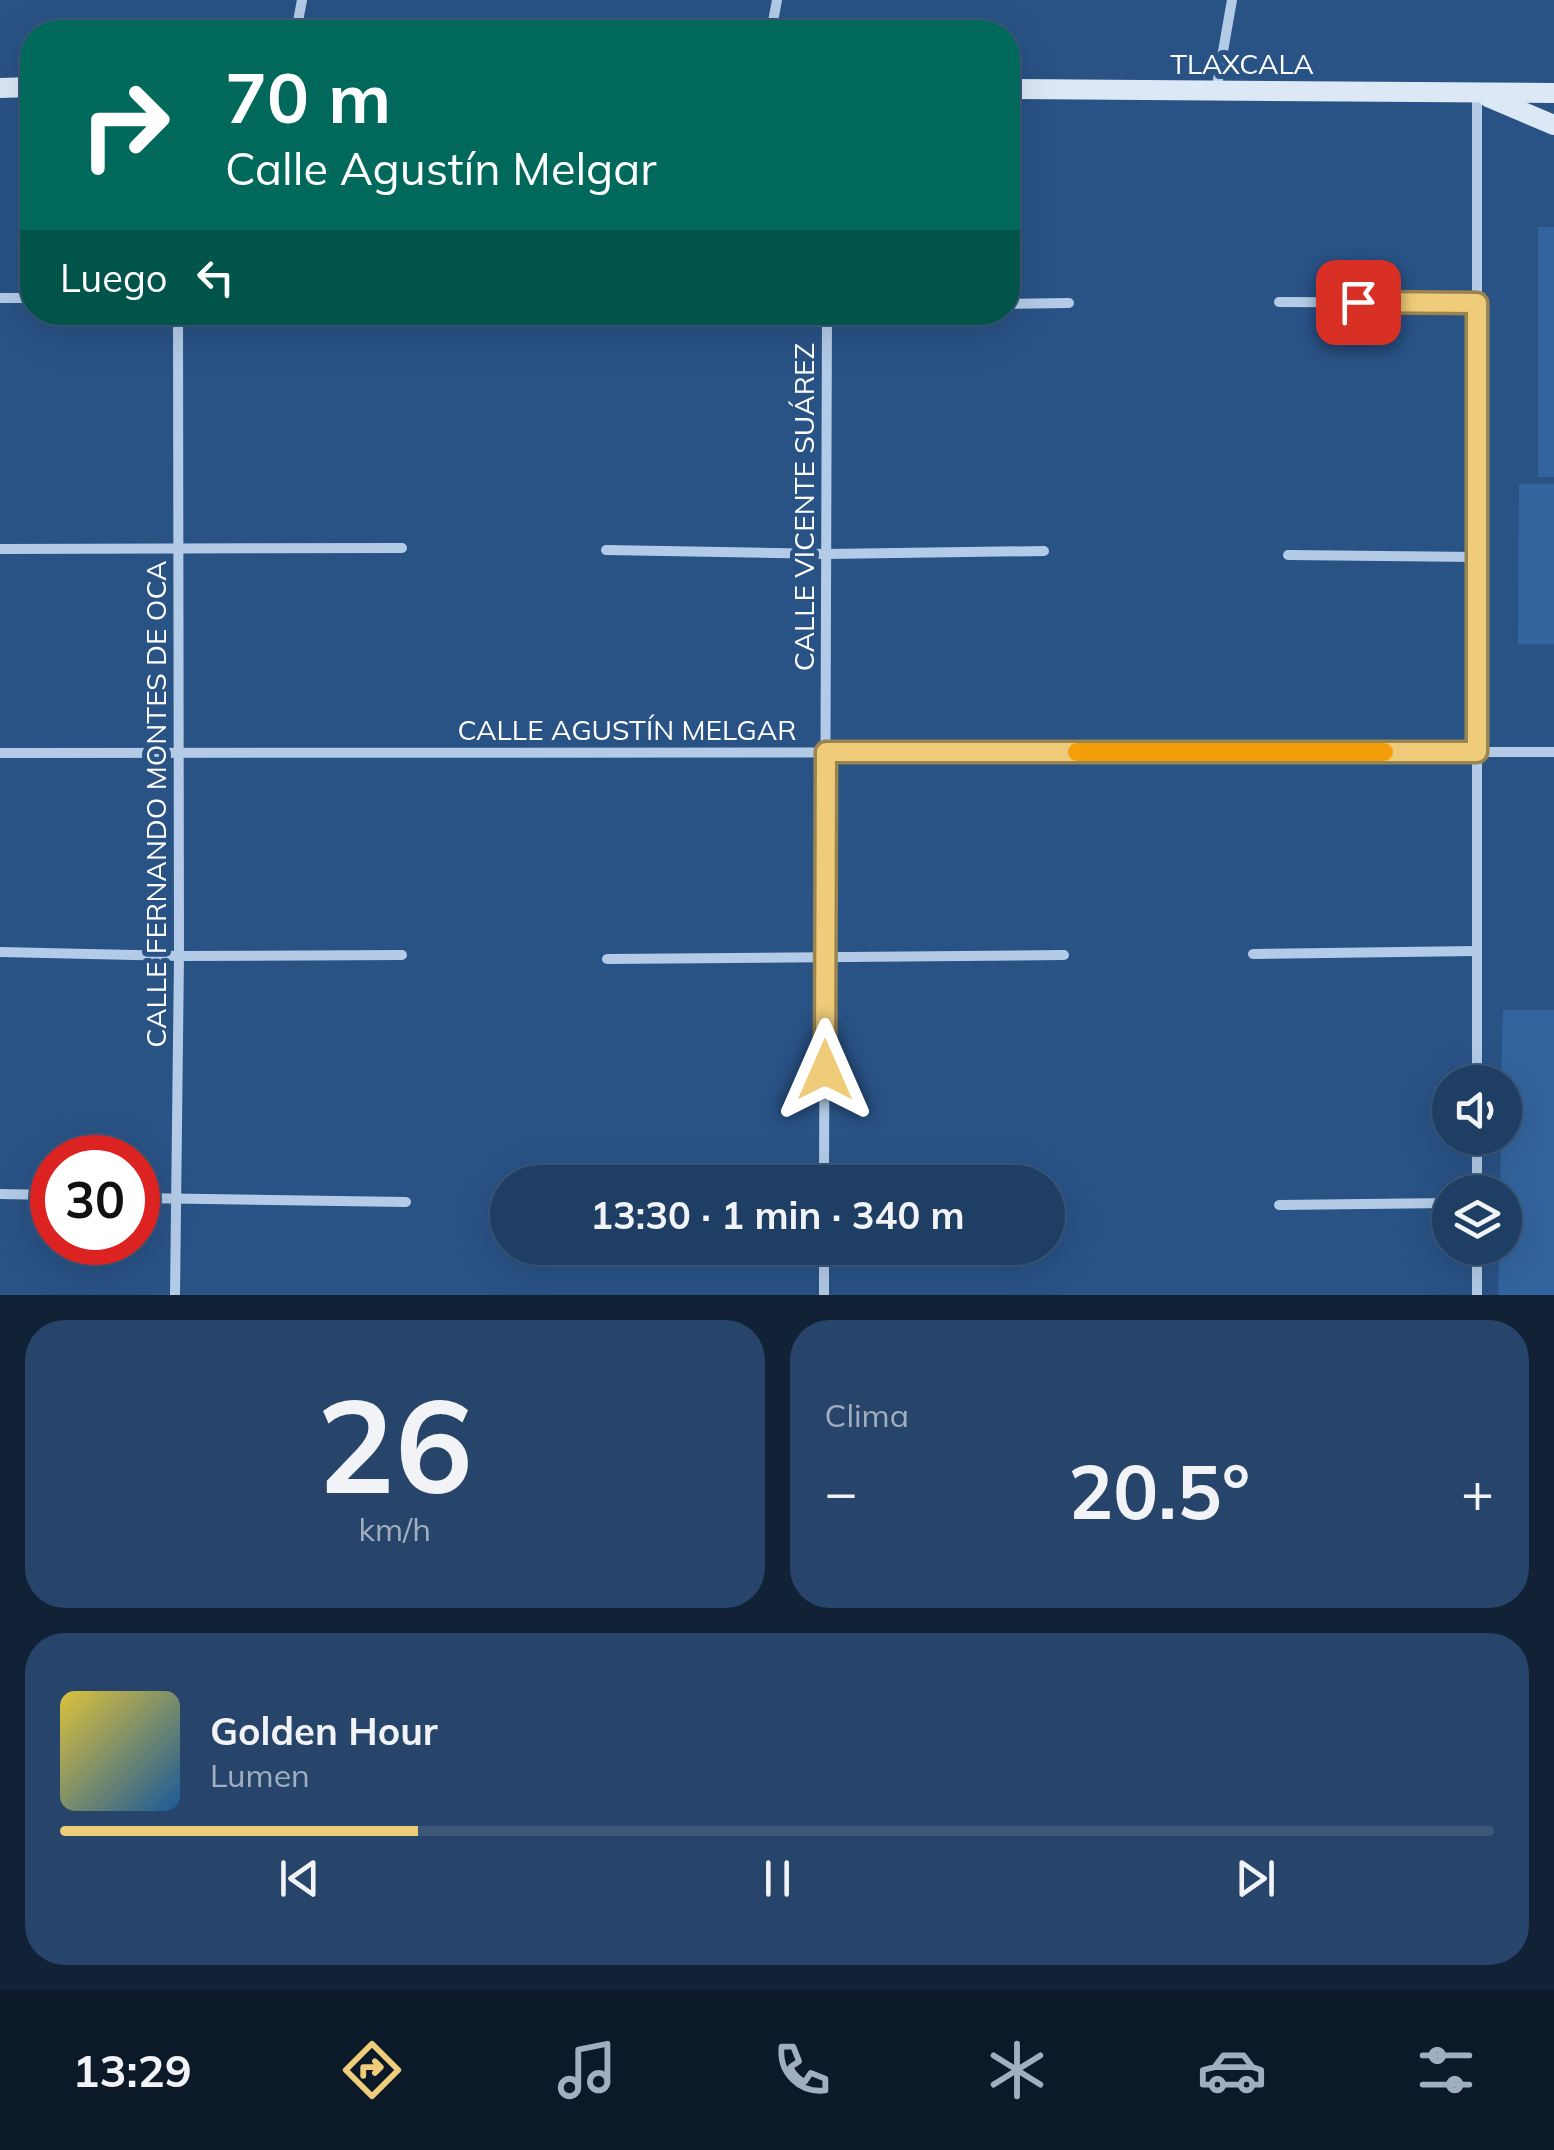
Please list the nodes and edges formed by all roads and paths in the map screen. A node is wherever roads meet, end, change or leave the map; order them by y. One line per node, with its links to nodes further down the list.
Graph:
1 (1232, 0): 3 (street)
2 (1020, 89): 3 (main road, TLAXCALA)
3 (1216, 91): 4 (main road, TLAXCALA)
4 (1477, 92): 5 (main road, TLAXCALA); 6 (main road); 9 (street)
5 (1554, 94)
6 (1554, 125)
7 (1279, 302): 9 (street)
8 (1069, 303): 10 (street)
9 (1477, 303): 20 (street)
10 (1020, 304)
11 (178, 325): 13 (street, CALLE FERNANDO MONTES DE OCA)
12 (827, 325): 18 (street, CALLE VICENTE SUÁREZ)
13 (180, 548): 14 (street); 15 (street); 25 (street, CALLE FERNANDO MONTES DE OCA)
14 (402, 548)
15 (0, 549)
16 (606, 550): 18 (street)
17 (1044, 551): 18 (street)
18 (826, 554): 22 (street, CALLE VICENTE SUÁREZ)
19 (1288, 554): 20 (street)
20 (1477, 558): 23 (street)
21 (0, 752): 25 (street, CALLE AGUSTÍN MELGAR)
22 (826, 752): 23 (street, CALLE AGUSTÍN MELGAR); 25 (street, CALLE AGUSTÍN MELGAR); 32 (street, CALLE VICENTE SUÁREZ)
23 (1477, 752): 24 (street, CALLE AGUSTÍN MELGAR); 26 (street)
24 (1554, 752)
25 (179, 753): 29 (street, CALLE FERNANDO MONTES DE OCA)
26 (1477, 951): 28 (street); 34 (street)
27 (0, 952): 29 (street)
28 (1254, 954)
29 (179, 956): 30 (street); 39 (street, CALLE FERNANDO MONTES DE OCA)
30 (402, 956)
31 (1064, 956): 32 (street)
32 (825, 957): 33 (street); 35 (street, CALLE VICENTE SUÁREZ)
33 (607, 959)
34 (1477, 1065)
35 (824, 1165)
36 (0, 1194): 37 (street)
37 (30, 1195)
38 (160, 1199): 39 (street)
39 (176, 1199): 40 (street); 45 (street, CALLE FERNANDO MONTES DE OCA)
40 (406, 1202)
41 (1432, 1203): 42 (street)
42 (1279, 1205)
43 (824, 1265): 46 (street)
44 (1477, 1265): 47 (street)
45 (175, 1295)
46 (824, 1295)
47 (1477, 1295)

